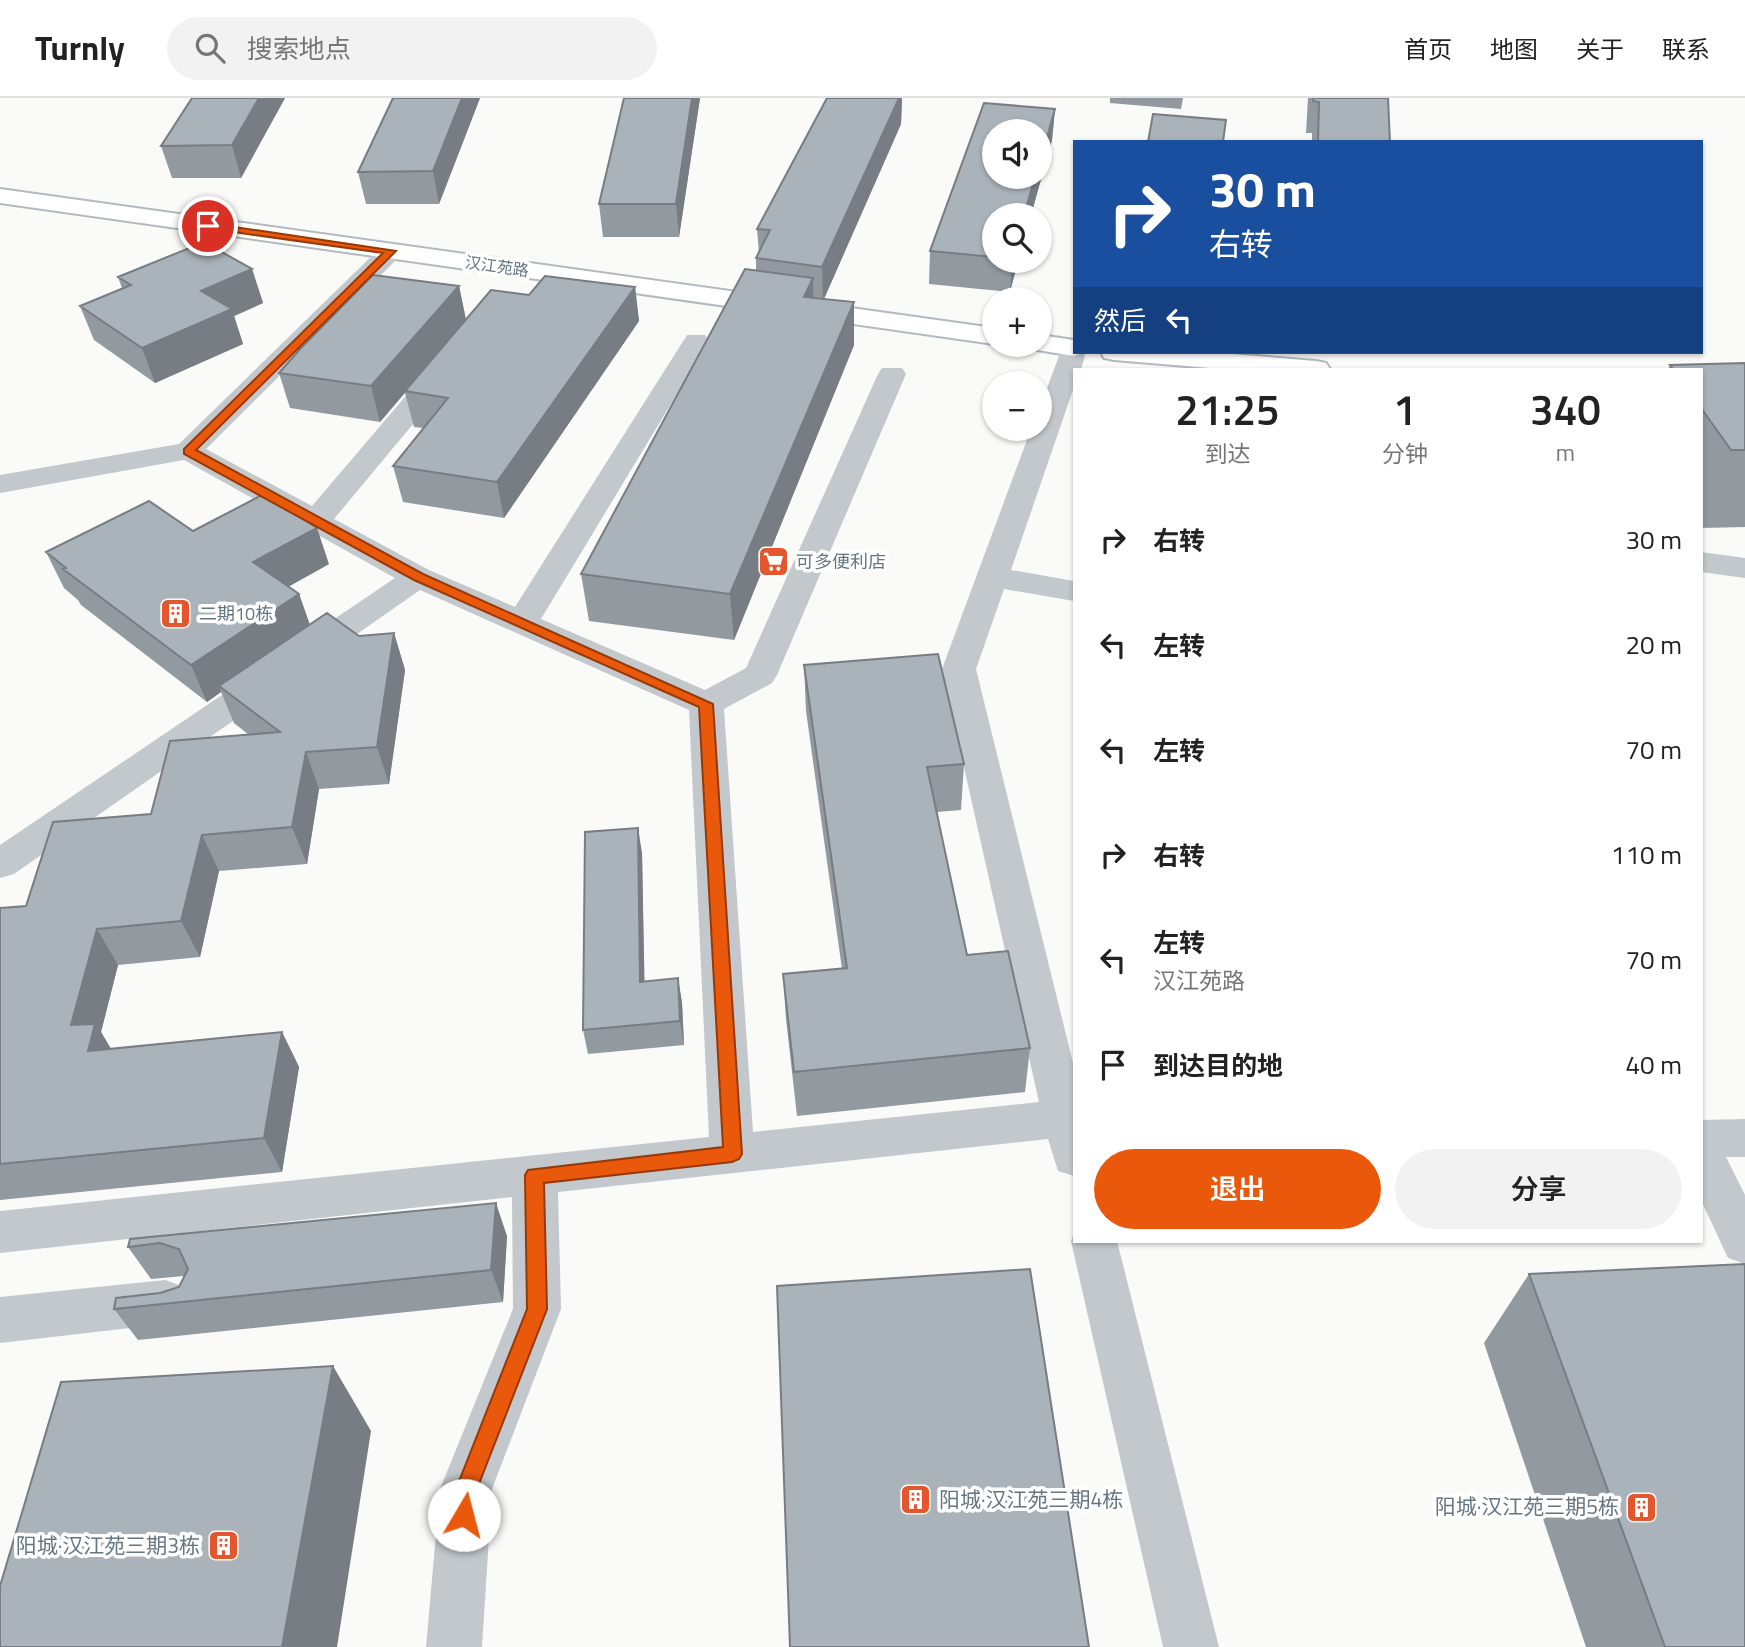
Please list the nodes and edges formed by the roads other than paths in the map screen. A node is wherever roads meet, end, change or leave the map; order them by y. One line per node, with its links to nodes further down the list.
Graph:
1 (0, 197): 2 (street, 汉江苑路)
2 (391, 251): 3 (street, 汉江苑路); 11 (street)
3 (982, 334)
4 (696, 341): 19 (street)
5 (1052, 346): 6 (street)
6 (1073, 352): 17 (street)
7 (456, 354): 13 (street)
8 (1138, 354): 9 (street)
9 (1304, 368)
10 (892, 374): 20 (street)
11 (188, 451): 12 (street); 13 (street)
12 (0, 484)
13 (316, 521): 16 (street)
14 (1703, 562): 15 (street)
15 (1745, 568)
16 (418, 577): 19 (street); 21 (street)
17 (993, 577): 18 (street); 22 (street)
18 (1073, 591)
19 (522, 623): 20 (street)
20 (706, 704): 25 (street)
21 (0, 864)
22 (1071, 1131): 25 (street)
23 (1745, 1138): 24 (street)
24 (1703, 1139)
25 (732, 1154): 27 (street)
26 (1703, 1156): 30 (street)
27 (535, 1175): 28 (street); 33 (street)
28 (0, 1233)
29 (1094, 1243): 34 (street)
30 (1745, 1243)
31 (183, 1300): 32 (street)
32 (0, 1320)
33 (454, 1647)
34 (1191, 1647)

